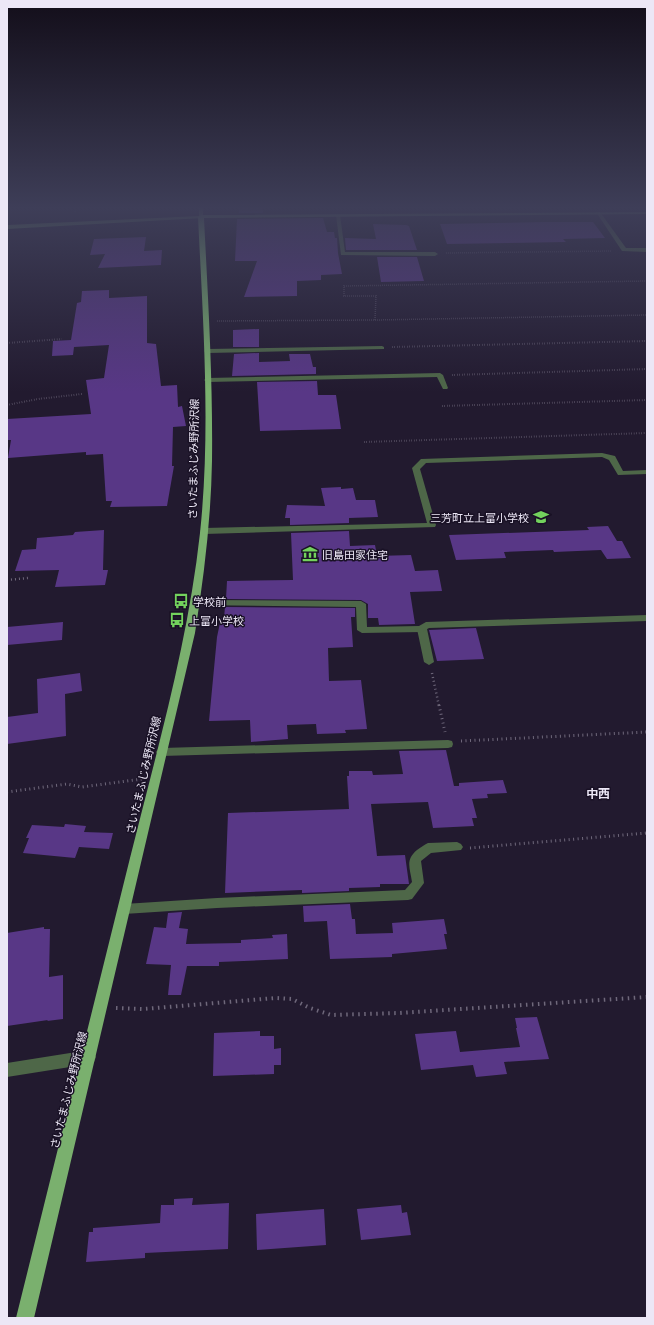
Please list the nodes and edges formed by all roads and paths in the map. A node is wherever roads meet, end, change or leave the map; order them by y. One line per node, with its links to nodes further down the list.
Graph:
1 (204, 269): 5 (main road, さいたまふじみ野所沢線)
2 (647, 280): 4 (path)
3 (647, 315): 4 (path)
4 (375, 320): 5 (path)
5 (206, 321): 10 (main road, さいたまふじみ野所沢線)
6 (62, 339): 8 (path)
7 (647, 341): 9 (path)
8 (7, 343)
9 (382, 348): 10 (street)
10 (207, 351): 13 (main road, さいたまふじみ野所沢線)
11 (647, 370): 12 (path)
12 (440, 375): 13 (street); 14 (street)
13 (207, 380): 22 (main road, さいたまふじみ野所沢線)
14 (445, 388)
15 (82, 394): 17 (path)
16 (647, 400): 18 (path)
17 (7, 405)
18 (442, 406)
19 (647, 433): 20 (path)
20 (364, 442)
21 (647, 472): 22 (street)
22 (204, 531): 25 (main road, さいたまふじみ野所沢線)
23 (28, 578): 24 (path)
24 (7, 580)
25 (195, 603): 27 (street); 31 (main road, さいたまふじみ野所沢線)
26 (647, 618): 27 (street)
27 (422, 629): 28 (street)
28 (430, 662): 30 (path)
29 (647, 732): 30 (path)
30 (448, 744): 31 (street)
31 (162, 752): 32 (main road, さいたまふじみ野所沢線)
32 (156, 778): 33 (path); 36 (main road, さいたまふじみ野所沢線)
33 (7, 792)
34 (647, 833): 35 (path)
35 (457, 847): 36 (street)
36 (124, 909): 38 (main road, さいたまふじみ野所沢線)
37 (647, 997): 38 (path)
38 (101, 1008): 39 (main road, さいたまふじみ野所沢線)
39 (89, 1057): 40 (street); 41 (main road, さいたまふじみ野所沢線)
40 (7, 1070)
41 (25, 1318)

